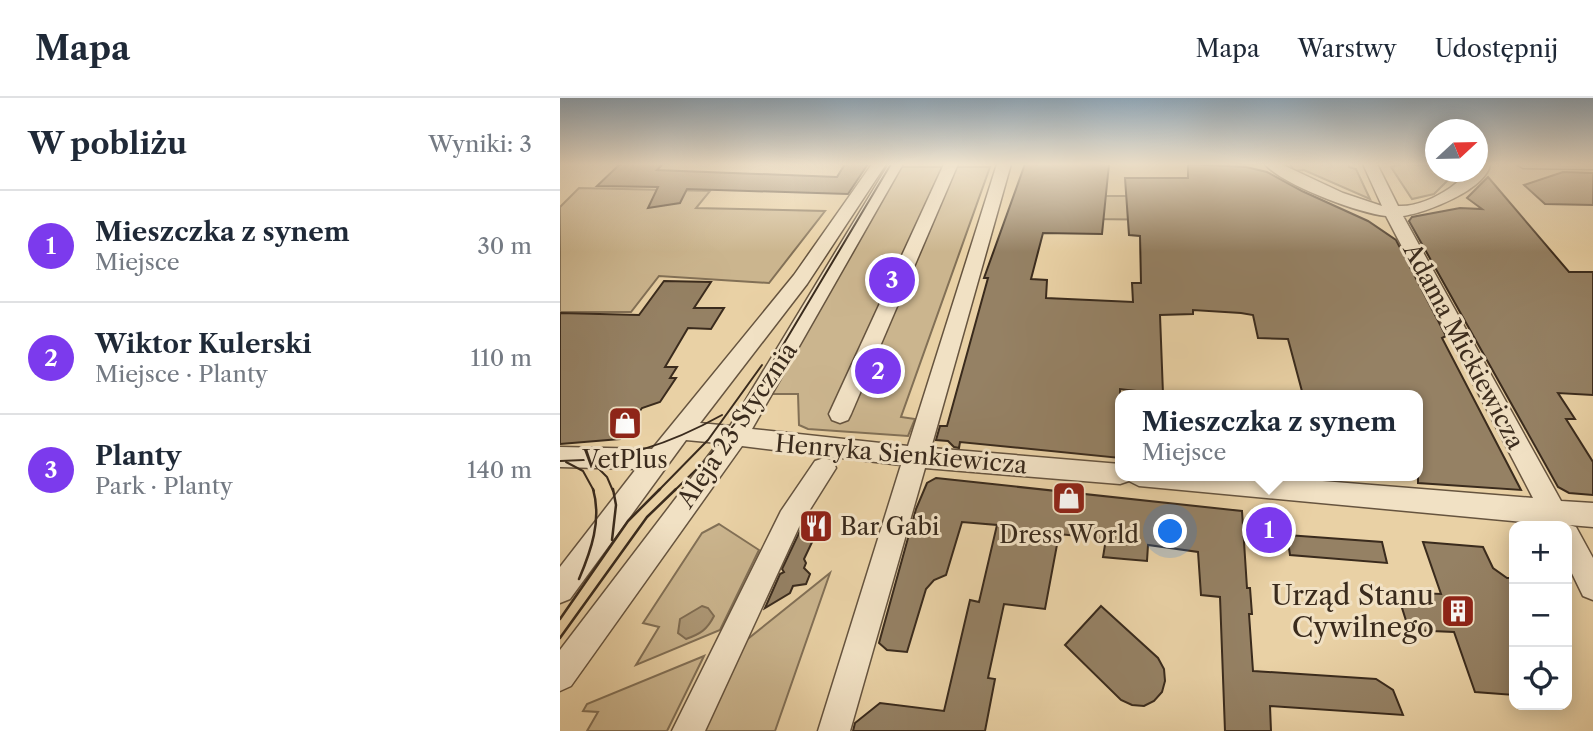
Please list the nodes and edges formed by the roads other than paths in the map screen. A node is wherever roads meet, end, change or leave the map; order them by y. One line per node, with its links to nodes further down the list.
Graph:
1 (859, 194): 13 (street, Aleja 23 Stycznia)
2 (879, 194): 14 (street, Aleja 23 Stycznia)
3 (938, 194): 9 (street)
4 (995, 194): 16 (street)
5 (1332, 194): 8 (street)
6 (1384, 194): 8 (street, Adama Mickiewicza)
7 (1453, 194): 8 (street)
8 (1393, 213): 22 (street, Adama Mickiewicza)
9 (920, 233): 10 (street)
10 (899, 279): 11 (street)
11 (879, 325): 12 (street)
12 (840, 414)
13 (683, 430): 14 (street, Henryka Sienkiewicza); 17 (street, Aleja 23 Stycznia)
14 (735, 438): 16 (street, Henryka Sienkiewicza); 26 (street, Aleja 23 Stycznia)
15 (560, 457): 17 (street)
16 (915, 457): 19 (street, Henryka Sienkiewicza); 28 (street)
17 (657, 459): 25 (street, Aleja 23 Stycznia)
18 (824, 468): 27 (street)
19 (1115, 474)
20 (1188, 481): 22 (street)
21 (1593, 515): 22 (street)
22 (1558, 519)
23 (1572, 546): 24 (street)
24 (1593, 586)
25 (560, 589)
26 (560, 675)
27 (688, 731)
28 (834, 731)

